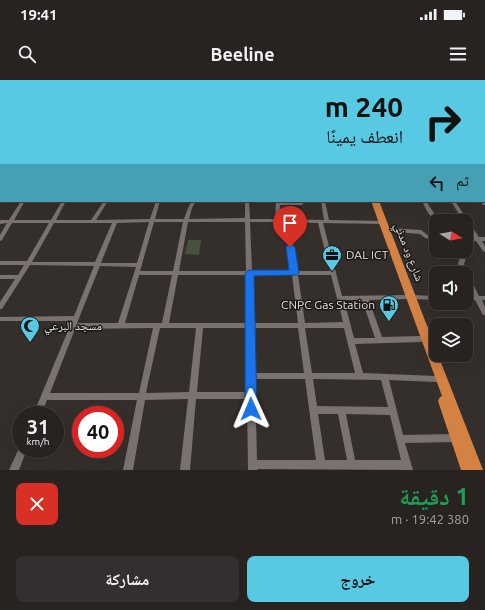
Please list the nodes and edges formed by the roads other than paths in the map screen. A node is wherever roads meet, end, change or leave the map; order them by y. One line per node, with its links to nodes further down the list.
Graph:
1 (423, 80): 2 (street)
2 (434, 80): 3 (street)
3 (452, 80): 4 (street)
4 (468, 80)
5 (22, 202): 29 (street)
6 (63, 202): 30 (street)
7 (105, 202): 21 (street)
8 (158, 202): 23 (street)
9 (193, 202): 24 (street)
10 (247, 202): 20 (street)
11 (278, 202): 12 (street); 25 (street)
12 (302, 202)
13 (323, 202): 27 (street)
14 (372, 202): 31 (highway, شارع ود مدني)
15 (376, 202): 31 (highway, شارع ود مدني)
16 (425, 202): 18 (street)
17 (454, 202): 19 (street)
18 (431, 214)
19 (461, 214)
20 (247, 220): 24 (street); 25 (street); 45 (street)
21 (93, 221): 22 (street); 30 (street)
22 (115, 221): 23 (street); 41 (street)
23 (152, 221): 24 (street); 42 (street)
24 (186, 221): 44 (street)
25 (278, 221): 26 (street)
26 (287, 221): 27 (street); 46 (street)
27 (324, 221): 31 (street); 47 (street)
28 (0, 222): 29 (street)
29 (10, 222): 30 (street); 34 (street)
30 (52, 222): 40 (street)
31 (383, 225): 33 (street); 53 (highway, شارع ود مدني)
32 (473, 232): 36 (street)
33 (429, 237)
34 (0, 239)
35 (473, 239): 36 (street)
36 (478, 239): 37 (street); 38 (street)
37 (485, 239)
38 (485, 250)
39 (0, 263): 40 (street)
40 (28, 264): 41 (street); 49 (street)
41 (97, 265): 42 (street); 60 (street)
42 (139, 265): 43 (street)
43 (137, 273): 44 (street); 65 (street)
44 (176, 273): 45 (street); 66 (street)
45 (249, 273): 46 (street); 68 (street)
46 (294, 273): 47 (street); 62 (street)
47 (333, 273): 51 (street)
48 (0, 277): 49 (street)
49 (20, 277): 58 (street)
50 (473, 290): 56 (street)
51 (340, 298): 52 (street); 63 (street)
52 (365, 298): 53 (street); 70 (street)
53 (409, 298): 54 (street); 69 (highway, شارع ود مدني); 96 (highway, شارع ود مدني)
54 (429, 298)
55 (473, 298): 56 (street)
56 (477, 298): 57 (street); 59 (street)
57 (485, 298)
58 (0, 307)
59 (485, 313)
60 (76, 318): 61 (street); 64 (street)
61 (0, 319)
62 (302, 325): 63 (street); 68 (street); 73 (street)
63 (347, 325): 71 (street)
64 (72, 326): 65 (street); 80 (street)
65 (121, 326): 66 (street)
66 (161, 326): 67 (street); 77 (street)
67 (200, 326): 68 (street); 78 (street)
68 (250, 326): 72 (street)
69 (422, 339): 70 (street); 76 (highway, شارع ود مدني)
70 (379, 340): 71 (street)
71 (351, 341): 74 (street)
72 (251, 376): 73 (street); 79 (street)
73 (308, 376): 74 (street); 82 (street)
74 (360, 376): 75 (street)
75 (384, 377): 76 (street); 84 (street)
76 (436, 379): 85 (highway, شارع ود مدني)
77 (142, 395): 78 (street); 80 (street); 93 (street)
78 (193, 395): 79 (street); 94 (street)
79 (251, 395): 90 (street)
80 (44, 397): 81 (street)
81 (40, 406)
82 (313, 410): 83 (street); 88 (street)
83 (341, 410): 84 (street); 89 (street)
84 (393, 411): 86 (street)
85 (457, 438): 86 (street); 95 (highway, شارع ود مدني)
86 (400, 439): 91 (street)
87 (19, 458): 92 (street)
88 (321, 465): 89 (street); 90 (street)
89 (354, 466): 91 (street)
90 (253, 467)
91 (407, 468)
92 (14, 470)
93 (128, 470)
94 (185, 470)
95 (468, 470)
96 (476, 470)

